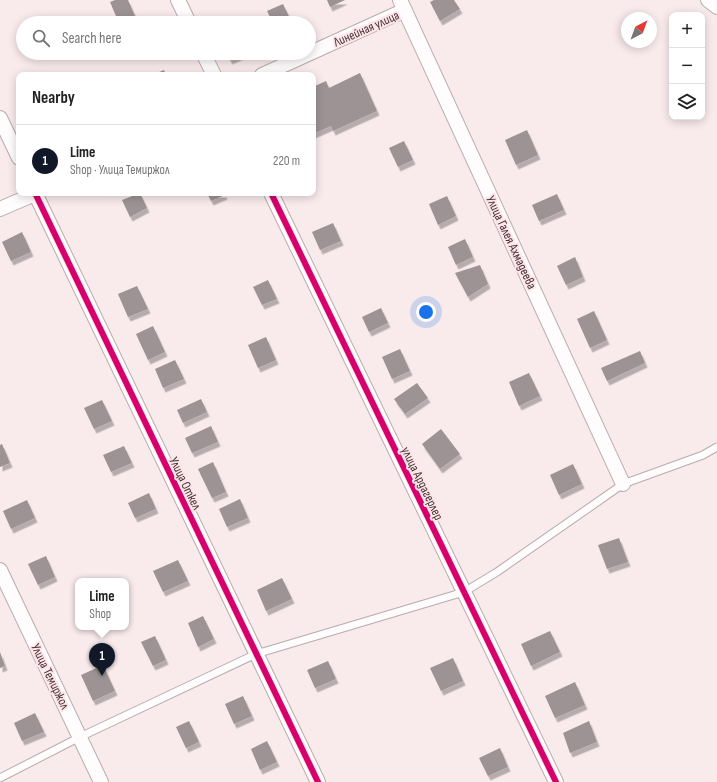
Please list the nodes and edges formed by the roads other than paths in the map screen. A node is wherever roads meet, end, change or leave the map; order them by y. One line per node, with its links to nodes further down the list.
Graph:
1 (178, 0): 5 (street)
2 (708, 0): 4 (street)
3 (402, 5): 6 (street, Линейная улица); 18 (street, Улица Галея Ахмадеева)
4 (717, 7)
5 (186, 16)
6 (316, 48)
7 (206, 60): 9 (street)
8 (292, 60): 10 (street, Линейная улица)
9 (212, 72)
10 (268, 72)
11 (0, 118): 12 (street)
12 (16, 152)
13 (29, 196): 16 (street)
14 (37, 196): 21 (street, Улица Откел)
15 (272, 196): 20 (street, улица Ардагерлер)
16 (0, 209)
17 (717, 447): 18 (lane)
18 (623, 484): 20 (lane)
19 (0, 570): 22 (street, Улица Темиржол)
20 (464, 592): 21 (lane); 26 (street, улица Ардагерлер)
21 (256, 654): 22 (lane); 25 (street, Улица Откел)
22 (80, 738): 23 (lane); 24 (street, Улица Темиржол)
23 (0, 778)
24 (101, 782)
25 (318, 782)
26 (556, 782)

